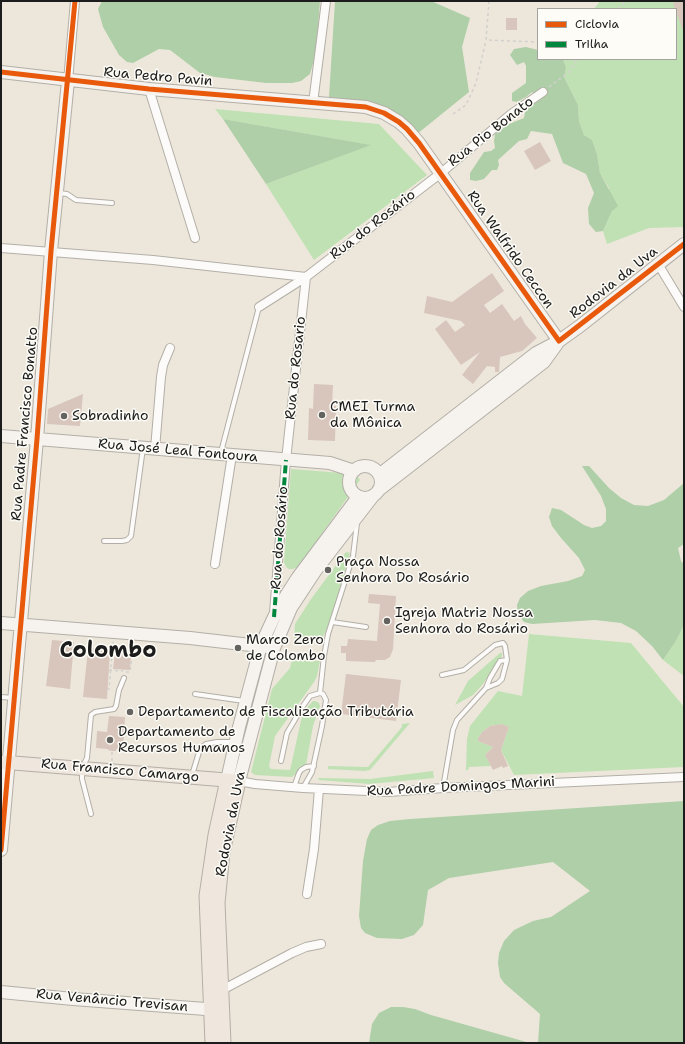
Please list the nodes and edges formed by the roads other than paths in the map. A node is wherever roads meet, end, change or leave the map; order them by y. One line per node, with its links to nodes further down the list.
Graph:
1 (75, 1): 4 (street, Rua Padre Francisco Bonatto)
2 (326, 1): 7 (street)
3 (1, 72): 4 (street, Rua Pedro Pavin)
4 (68, 81): 5 (street, Rua Pedro Pavin); 9 (street, Rua Padre Francisco Bonatto)
5 (149, 90): 7 (street, Rua Pedro Pavin); 11 (street)
6 (543, 92): 8 (street, Rua Pio Bonato)
7 (313, 103): 8 (street, Rua Pedro Pavin)
8 (441, 173): 16 (street, Rua do Rosário); 19 (street, Rua Walfrido Ceccon)
9 (57, 193): 10 (lane); 14 (street, Rua Padre Francisco Bonatto)
10 (112, 203)
11 (195, 238)
12 (684, 244): 15 (street, Rodovia da Uva)
13 (1, 248): 14 (street)
14 (51, 251): 16 (street); 22 (street, Rua Padre Francisco Bonatto)
15 (658, 264): 18 (street); 19 (street, Rodovia da Uva)
16 (306, 277): 17 (street, Rua do Rosário); 26 (street, Rua do Rosario)
17 (259, 307): 24 (lane)
18 (684, 307)
19 (559, 341): 28 (street, Rodovia da Uva); 29 (street, Rodovia da Uva)
20 (170, 348): 23 (street)
21 (1, 436): 22 (street, Rua José Leal Fontoura)
22 (37, 439): 23 (street, Rua José Leal Fontoura); 37 (street, Rua Padre Francisco Bonatto)
23 (149, 448): 24 (street, Rua José Leal Fontoura); 32 (lane)
24 (220, 454): 25 (street, Rua José Leal Fontoura)
25 (232, 455): 26 (street, Rua José Leal Fontoura); 33 (street)
26 (286, 460): 27 (street, Rua José Leal Fontoura); 34 (street, Rua do Rosário)
27 (354, 471): 28 (street); 30 (street)
28 (379, 475): 29 (street)
29 (376, 492): 30 (street); 31 (street, Rodovia da Uva)
30 (358, 496): 34 (street, Rodovia da Uva)
31 (358, 514): 35 (lane); 40 (street, Rodovia da Uva)
32 (104, 541)
33 (215, 564)
34 (274, 617): 39 (street, Rodovia da Uva)
35 (332, 622): 38 (lane); 45 (lane)
36 (1, 623): 37 (street)
37 (20, 625): 39 (street); 48 (street, Rua Padre Francisco Bonatto)
38 (366, 627)
39 (261, 645): 40 (street); 49 (street, Rodovia da Uva)
40 (274, 648): 57 (street, Rodovia da Uva)
41 (507, 660): 42 (lane); 44 (lane); 44 (lane)
42 (442, 676)
43 (124, 678): 54 (lane)
44 (486, 688): 60 (lane)
45 (320, 693): 52 (lane); 53 (lane)
46 (195, 694): 49 (lane)
47 (1, 697): 48 (lane)
48 (14, 698): 51 (street, Rua Padre Francisco Bonatto)
49 (246, 701): 50 (street, Rodovia da Uva)
50 (235, 742): 55 (lane); 57 (street, Rodovia da Uva)
51 (5, 762): 54 (main road, Rua Francisco Camargo); 63 (street, Rua Padre Francisco Bonatto)
52 (281, 762)
53 (314, 766): 58 (lane); 59 (lane)
54 (82, 768): 55 (main road, Rua Francisco Camargo); 62 (lane)
55 (191, 777): 57 (main road, Rua Francisco Camargo)
56 (684, 777): 60 (street, Rua Padre Domingos Marini)
57 (233, 780): 58 (street, Rua Padre Domingos Marini); 68 (main road, Rodovia da Uva); 70 (main road, Rodovia da Uva)
58 (294, 787): 59 (street, Rua Padre Domingos Marini)
59 (303, 788): 61 (street, Rua Padre Domingos Marini)
60 (443, 788): 61 (street, Rua Padre Domingos Marini)
61 (318, 789): 66 (street)
62 (91, 814)
63 (2, 834): 64 (street, Rua Padre Francisco Bonatto)
64 (1, 847): 65 (street, Rua Padre Francisco Bonatto)
65 (1, 850)
66 (307, 894)
67 (321, 944): 68 (street)
68 (222, 990): 70 (main road, Rodovia da Uva)
69 (1, 992): 70 (street, Rua Venâncio Trevisan)
70 (217, 1010): 71 (main road, Rodovia da Uva); 72 (main road, Rodovia da Uva)
71 (212, 1043)
72 (224, 1043)

